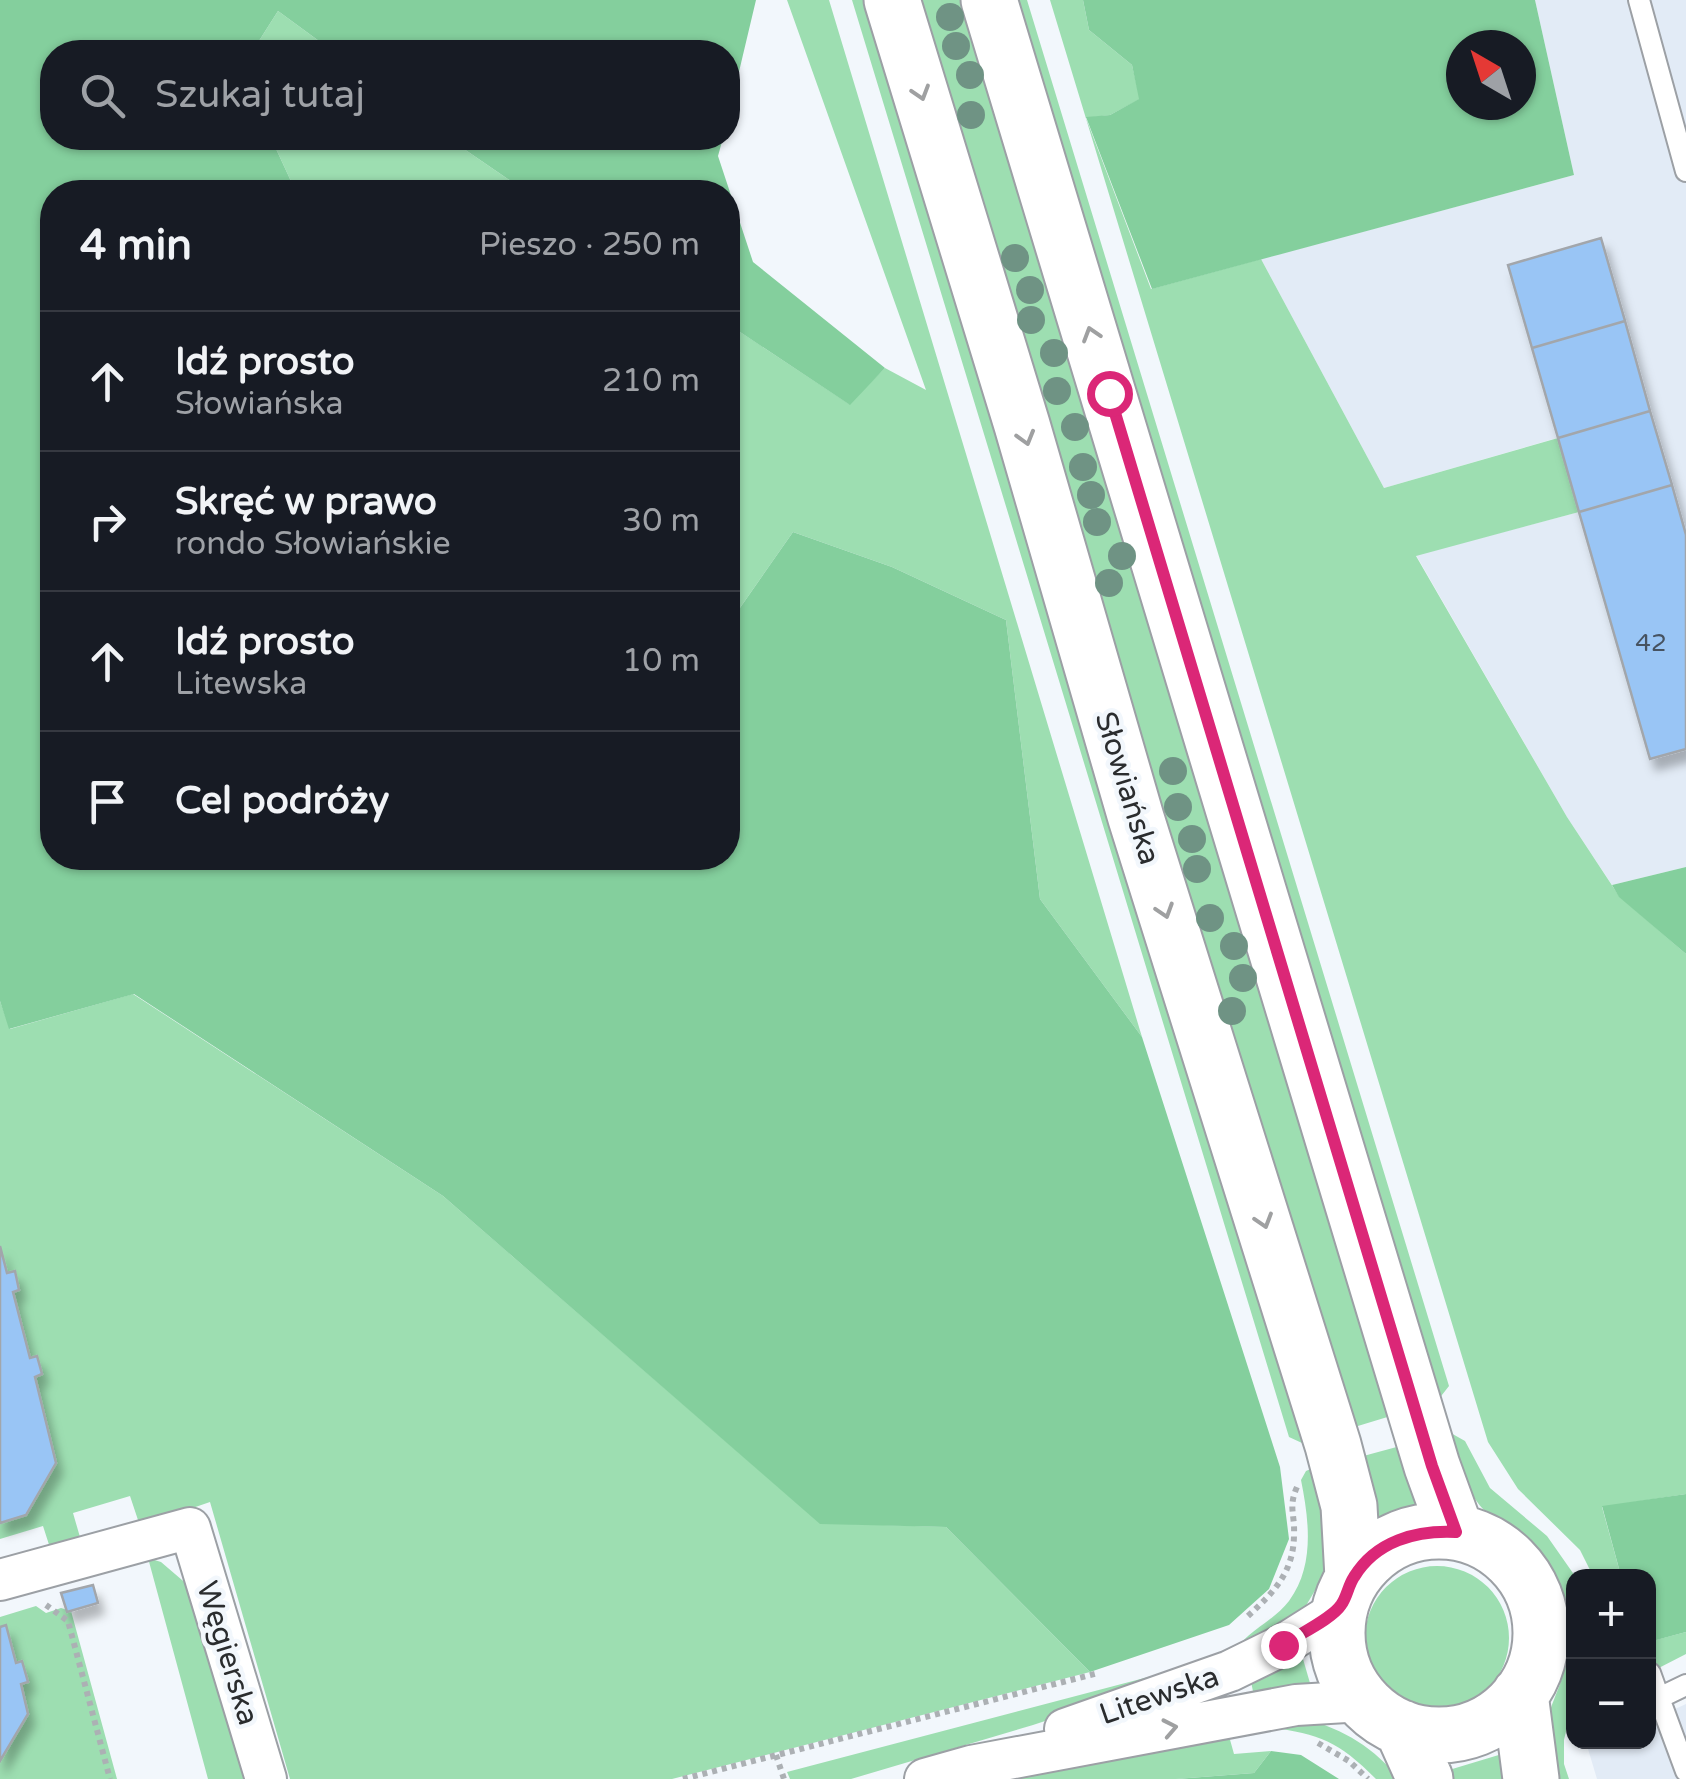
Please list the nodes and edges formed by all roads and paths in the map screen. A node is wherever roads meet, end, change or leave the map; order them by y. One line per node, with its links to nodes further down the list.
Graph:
1 (892, 0): 7 (main road, Słowiańska, one-way to 7)
2 (989, 0): 5 (main road, one-way to 2)
3 (1639, 0): 4 (lane)
4 (1686, 170)
5 (1456, 1532): 7 (main road); 11 (main road)
6 (17, 1576): 17 (path); 18 (street, Węgierska)
7 (1346, 1593): 13 (main road); 15 (street, Litewska)
8 (1112, 1669): 14 (path)
9 (1686, 1685): 12 (lane)
10 (1656, 1688): 12 (lane)
11 (1520, 1694): 13 (main road); 23 (main road)
12 (1660, 1698): 16 (lane)
13 (1382, 1714): 15 (street, Litewska, one-way to 13); 22 (main road)
14 (776, 1755): 19 (path); 20 (path)
15 (971, 1766): 21 (street, Litewska)
16 (1686, 1771)
17 (110, 1779)
18 (266, 1779)
19 (683, 1779)
20 (784, 1779)
21 (925, 1779)
22 (1425, 1779)
23 (1532, 1779)

